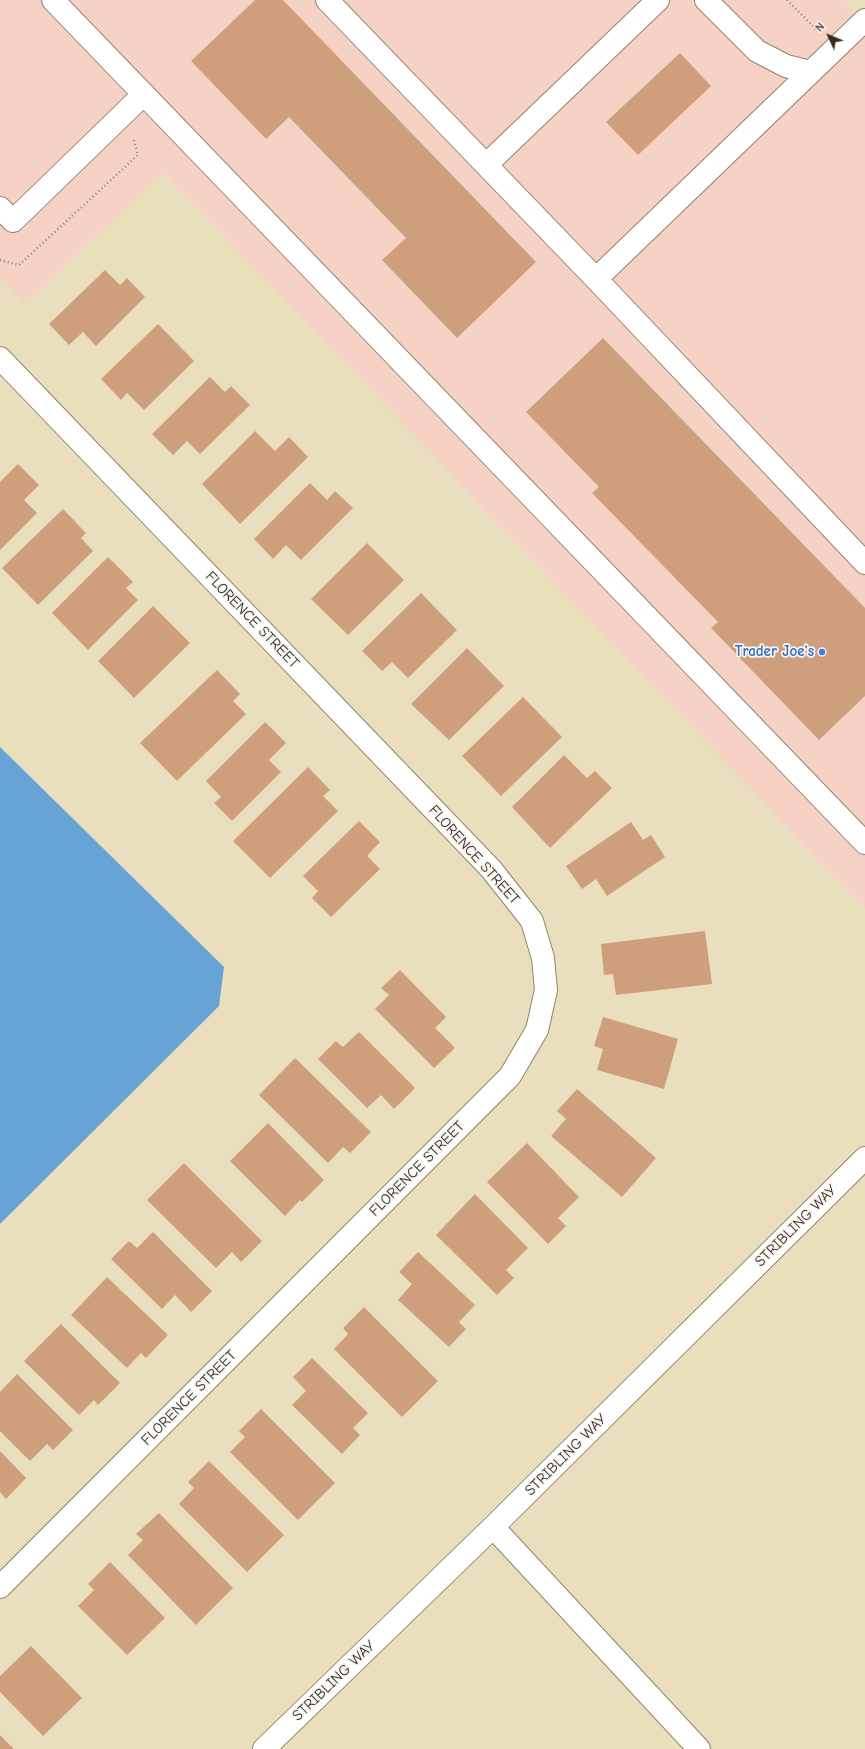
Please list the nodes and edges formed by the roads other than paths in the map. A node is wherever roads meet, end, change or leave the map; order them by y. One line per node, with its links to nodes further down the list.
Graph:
1 (53, 0): 7 (street)
2 (327, 0): 8 (street)
3 (658, 0): 8 (street)
4 (706, 0): 6 (street)
5 (865, 20): 6 (street)
6 (810, 72): 10 (street)
7 (144, 94): 9 (street); 13 (street)
8 (486, 165): 10 (street)
9 (0, 208)
10 (596, 279): 12 (street)
11 (0, 358): 16 (street, FLORENCE STREET)
12 (865, 563)
13 (865, 843)
14 (865, 1158): 15 (street, STRIBLING WAY)
15 (493, 1527): 17 (street, STRIBLING WAY); 18 (street)
16 (0, 1587)
17 (264, 1749)
18 (699, 1749)

